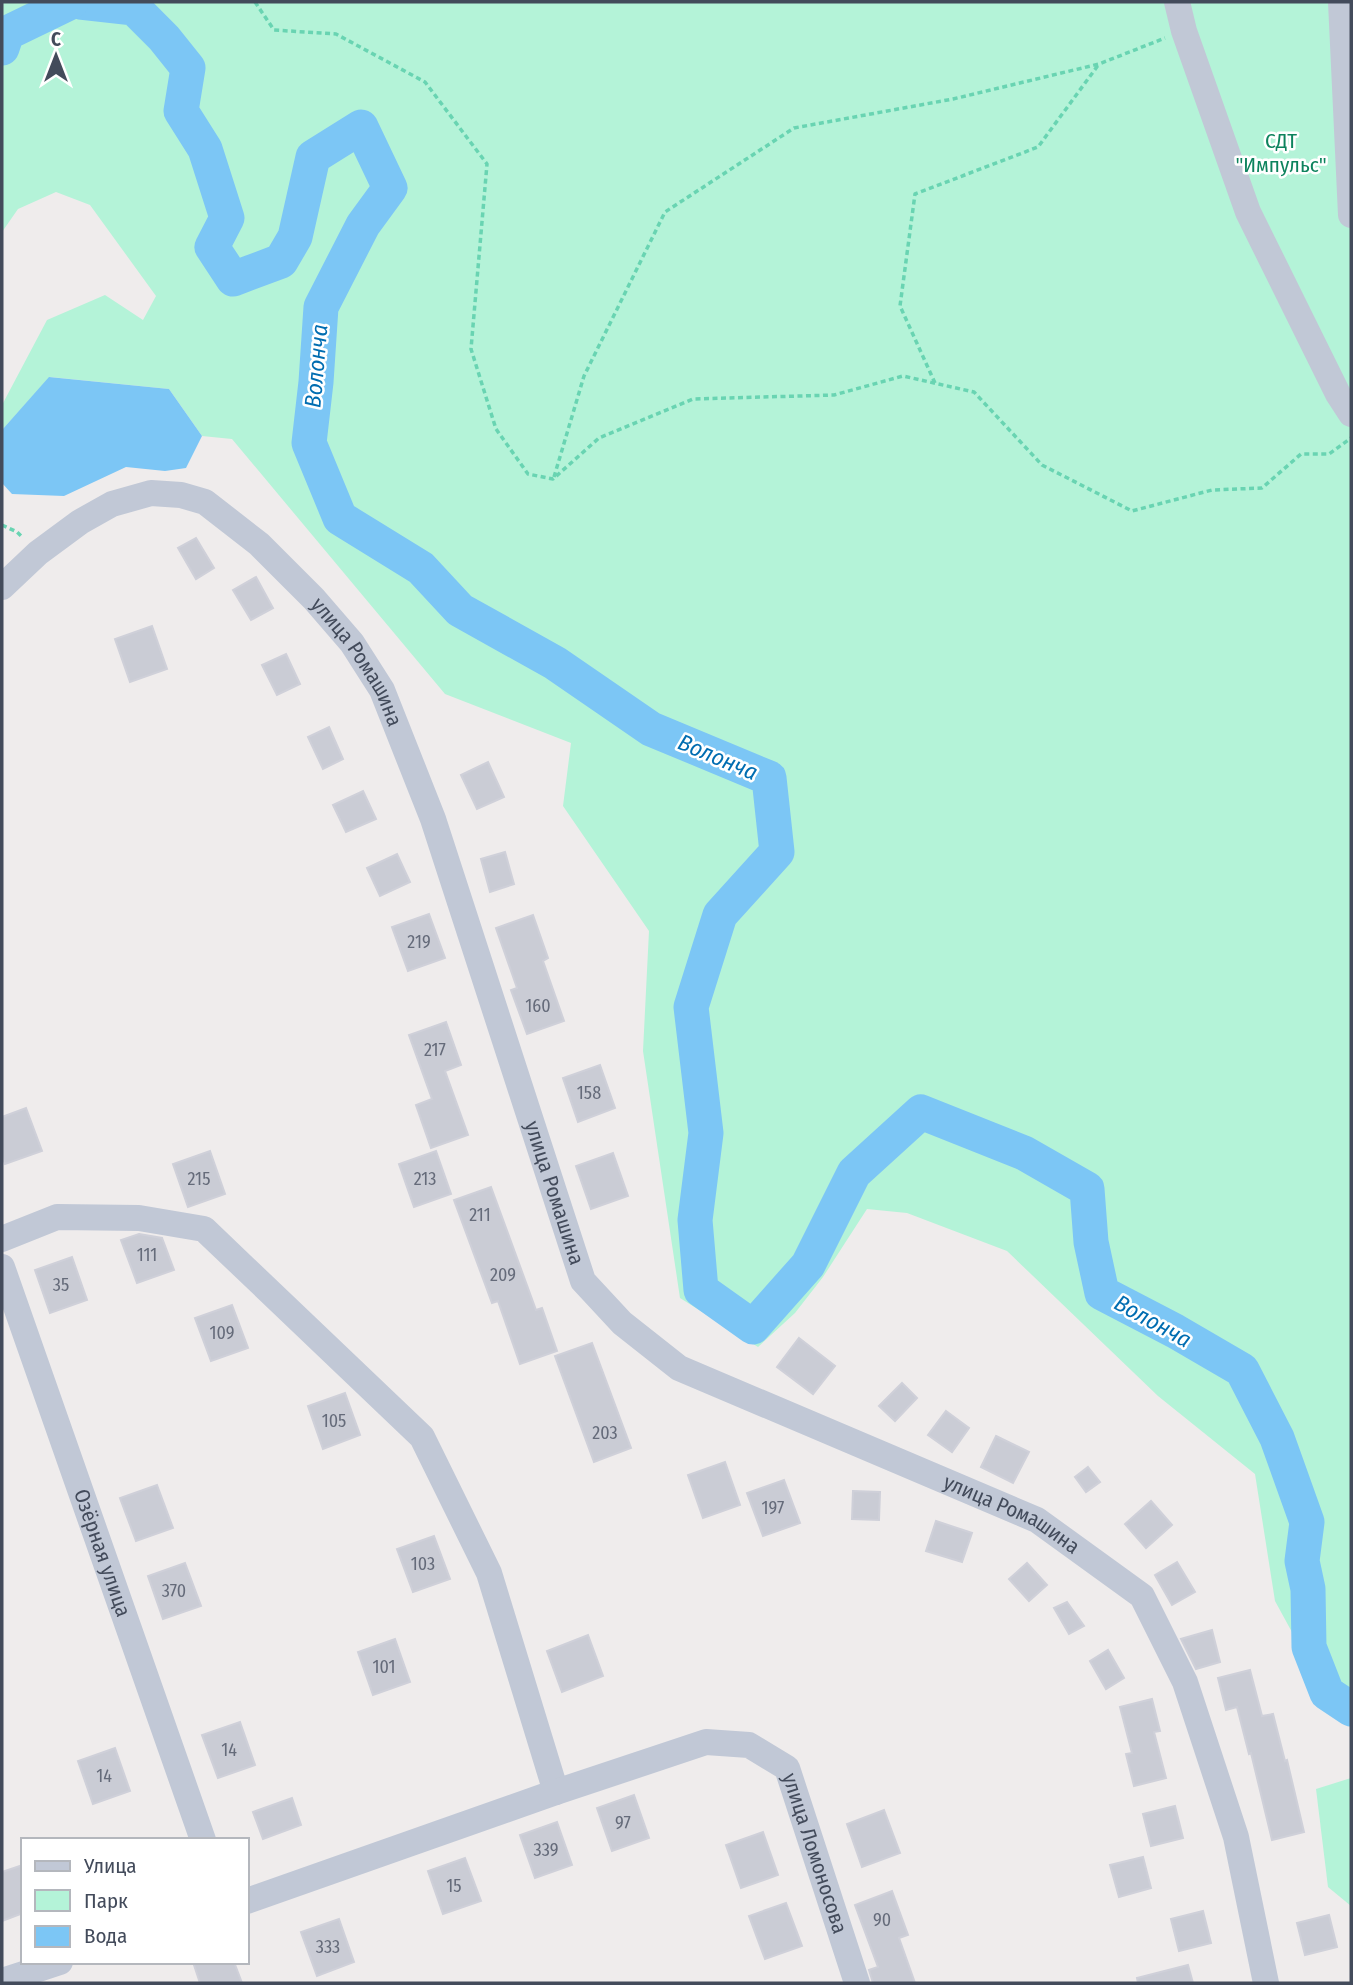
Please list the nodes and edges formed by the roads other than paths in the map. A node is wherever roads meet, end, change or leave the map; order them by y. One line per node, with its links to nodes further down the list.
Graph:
1 (1177, 2): 4 (street)
2 (1341, 2): 3 (street)
3 (1351, 215)
4 (1351, 414)
5 (2, 587): 14 (street, улица Ромашина)
6 (2, 1239): 8 (street)
7 (2, 1267): 9 (street, Озёрная улица)
8 (556, 1792): 10 (street); 13 (street, улица Ломоносова)
9 (202, 1838)
10 (248, 1901)
11 (54, 1964): 12 (street)
12 (2, 1981)
13 (857, 1983)
14 (1266, 1983)

